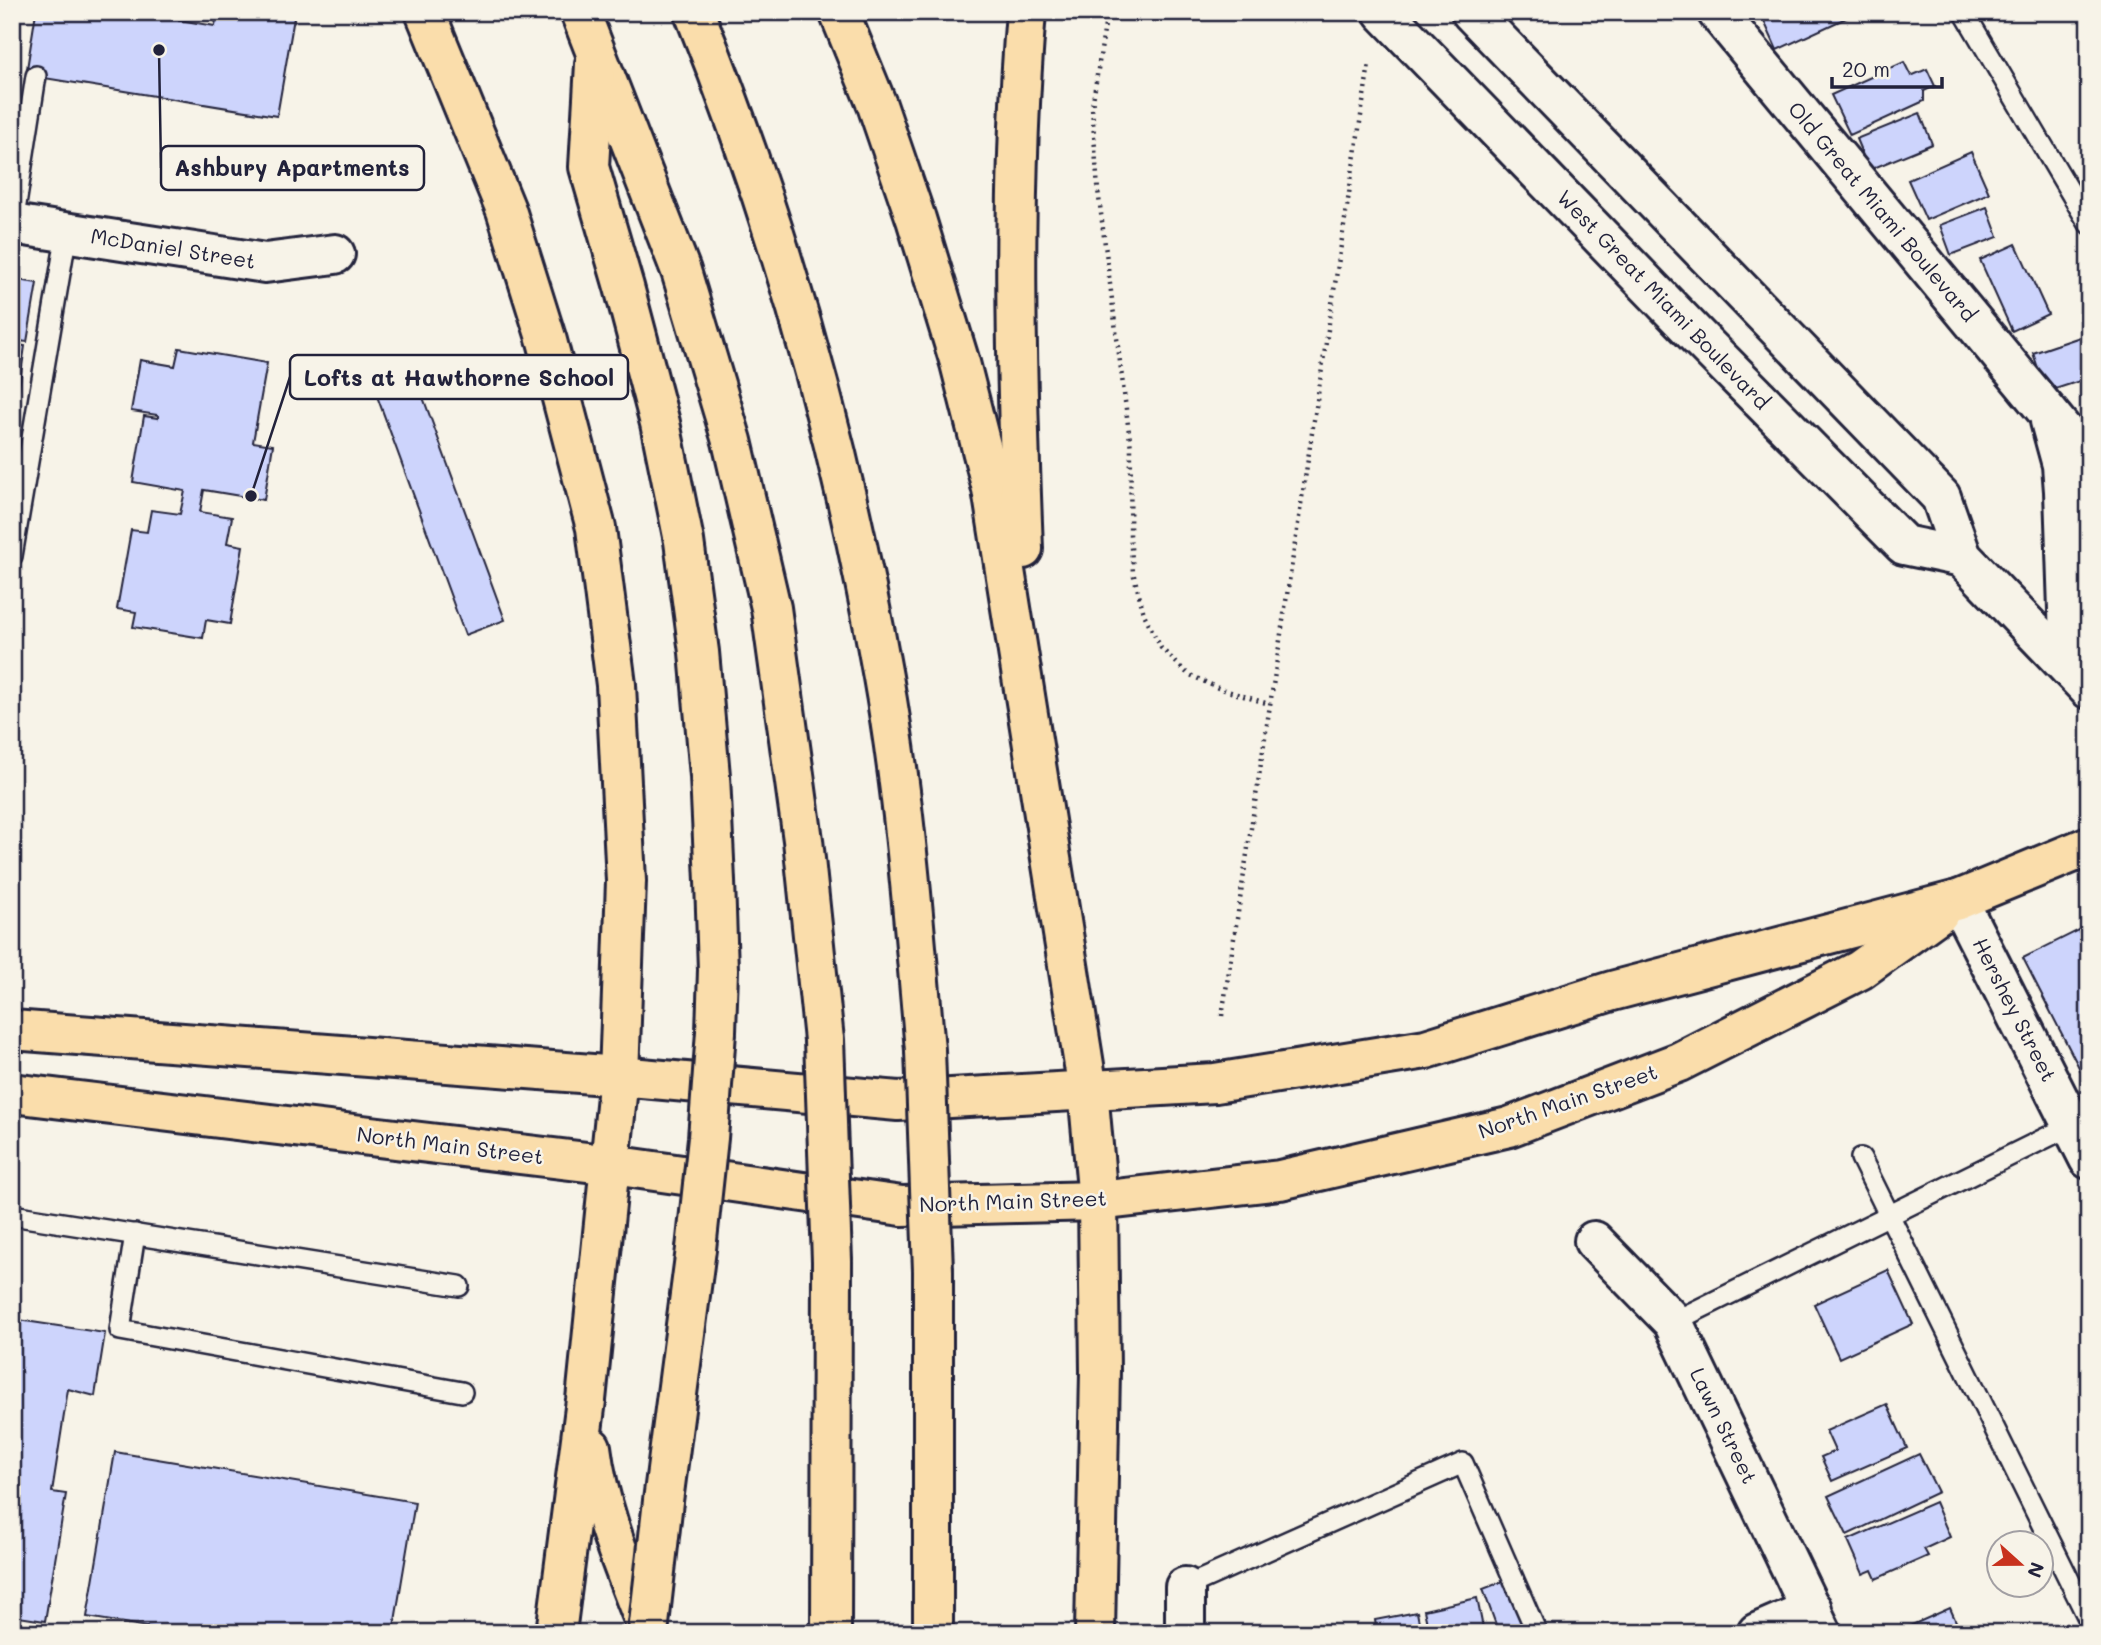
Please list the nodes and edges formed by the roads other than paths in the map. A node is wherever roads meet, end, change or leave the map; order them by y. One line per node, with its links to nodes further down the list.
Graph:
1 (425, 12): 25 (main road)
2 (580, 12): 10 (main road)
3 (694, 12): 47 (main road, bridge)
4 (839, 12): 20 (main road)
5 (1026, 12): 20 (main road)
6 (1382, 12): 19 (street, West Great Miami Boulevard)
7 (1471, 12): 19 (street)
8 (1717, 12): 16 (street, Old Great Miami Boulevard)
9 (1964, 12): 13 (lane)
10 (595, 48): 45 (main road, bridge); 46 (main road, bridge)
11 (36, 76): 12 (lane)
12 (13, 224): 14 (street, McDaniel Street)
13 (2089, 224)
14 (67, 232): 15 (street, McDaniel Street); 18 (lane)
15 (335, 254)
16 (2047, 411): 17 (street, Old Great Miami Boulevard); 21 (street, Old Great Miami Boulevard)
17 (2089, 462)
18 (12, 556)
19 (1962, 557): 21 (street)
20 (1012, 606): 26 (main road)
21 (2080, 679)
22 (2089, 846): 23 (main road, North Main Street)
23 (1958, 900): 26 (main road, North Main Street); 28 (street, Hershey Street); 32 (main road, North Main Street)
24 (12, 1030): 25 (main road, North Main Street)
25 (620, 1076): 26 (main road, North Main Street); 31 (main road)
26 (1088, 1090): 32 (main road)
27 (12, 1093): 31 (main road, North Main Street)
28 (2071, 1125): 30 (street, Hershey Street); 34 (lane)
29 (1861, 1158): 34 (lane)
30 (2089, 1159)
31 (612, 1165): 32 (main road, North Main Street); 40 (main road)
32 (1098, 1200): 48 (main road)
33 (12, 1215): 35 (lane)
34 (1888, 1216): 38 (lane); 42 (lane)
35 (135, 1234): 37 (lane); 39 (lane)
36 (1594, 1241): 38 (street, Lawn Street)
37 (459, 1286)
38 (1673, 1322): 43 (street, Lawn Street)
39 (462, 1392)
40 (586, 1400): 44 (main road); 45 (main road)
41 (1185, 1587): 49 (street); 50 (lane)
42 (2089, 1620)
43 (1817, 1621): 51 (street)
44 (556, 1633)
45 (649, 1633)
46 (831, 1633)
47 (933, 1633)
48 (1095, 1633)
49 (1185, 1633)
50 (1537, 1633)
51 (1757, 1633)

